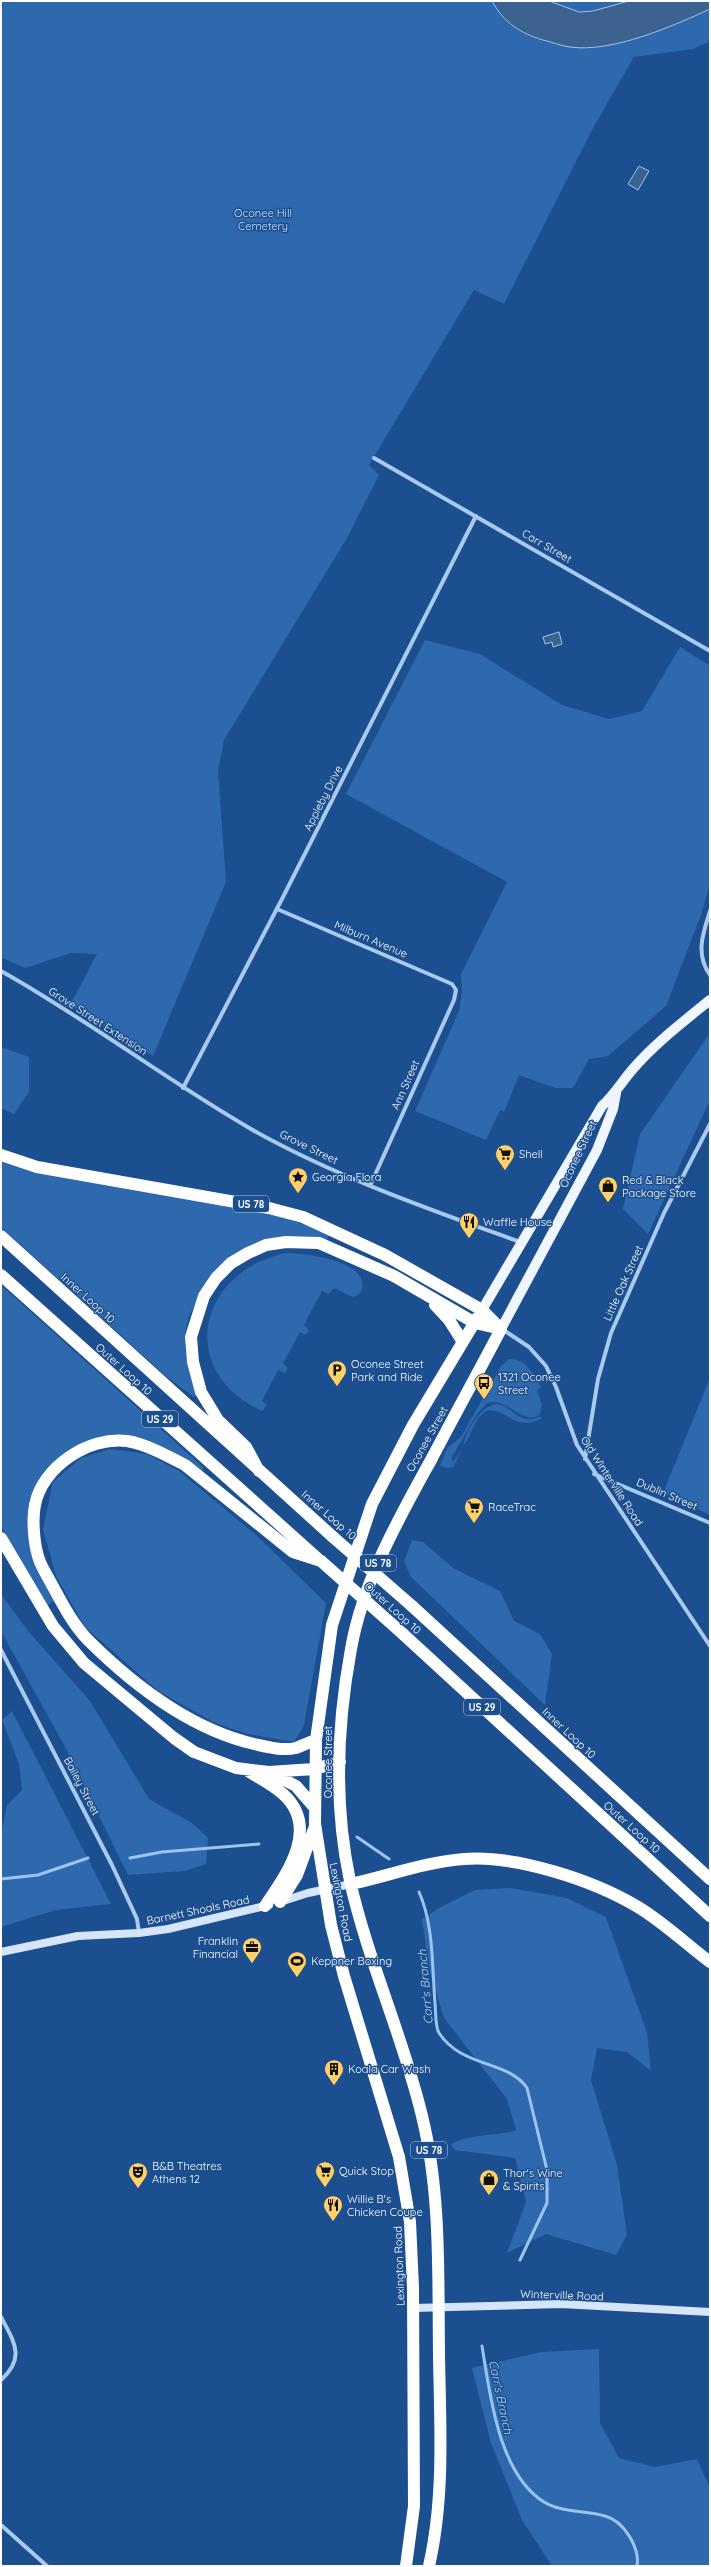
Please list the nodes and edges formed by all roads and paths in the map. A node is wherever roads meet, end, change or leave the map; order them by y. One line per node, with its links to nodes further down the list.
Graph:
1 (374, 458): 2 (street, Carr Street)
2 (476, 516): 3 (street, Carr Street); 4 (street, Appleby Drive)
3 (710, 651)
4 (277, 909): 8 (street, Milburn Avenue); 10 (street, Appleby Drive)
5 (710, 911): 7 (street)
6 (1, 972): 10 (street, Grove Street Extension)
7 (710, 975)
8 (456, 990): 14 (street, Ann Street)
9 (710, 1000): 11 (main road, Oconee Street)
10 (183, 1088): 14 (street, Grove Street)
11 (616, 1092): 16 (main road, Oconee Street); 21 (main road, Oconee Street)
12 (710, 1124): 23 (street, Little Oak Street)
13 (1, 1156): 19 (highway, US 78)
14 (370, 1186): 16 (street, Grove Street)
15 (1, 1236): 24 (highway, Inner Loop 10 / US 29)
16 (523, 1243): 19 (main road, Oconee Street)
17 (1, 1275): 28 (highway, Outer Loop 10 / US 29)
18 (426, 1296): 20 (highway); 22 (highway); 24 (highway)
19 (482, 1310): 20 (highway, Oconee Street); 21 (highway, US 78)
20 (475, 1323): 21 (highway); 22 (highway, Oconee Street)
21 (501, 1329): 23 (street, Old Winterville Road); 32 (highway, Oconee Street / US 78)
22 (463, 1342): 31 (highway, Oconee Street)
23 (585, 1459): 25 (street, Old Winterville Road)
24 (259, 1471): 39 (highway, Inner Loop 10 / US 29, bridge)
25 (594, 1474): 26 (street, Dublin Street); 29 (street, Old Winterville Road)
26 (710, 1523)
27 (1, 1538): 34 (highway)
28 (321, 1561): 31 (highway); 44 (highway, Outer Loop 10 / US 29, bridge)
29 (710, 1646)
30 (1, 1650): 45 (street, Bailey Street)
31 (316, 1740): 33 (highway, Oconee Street)
32 (340, 1762): 33 (highway); 37 (highway, Oconee Street / US 78)
33 (314, 1769): 35 (highway); 36 (highway, Oconee Street)
34 (246, 1770): 35 (highway); 43 (highway)
35 (269, 1772): 36 (highway)
36 (315, 1808): 38 (highway, Lexington Road / US 78)
37 (342, 1822): 40 (highway, Lexington Road / US 78)
38 (315, 1824): 41 (highway, Lexington Road / US 78); 42 (highway)
39 (710, 1879)
40 (351, 1884): 41 (main road, Barnett Shoals Road); 47 (highway); 49 (highway, Lexington Road / US 78)
41 (325, 1889): 42 (main road, Barnett Shoals Road); 48 (highway, Lexington Road / US 78)
42 (280, 1902): 43 (main road, Barnett Shoals Road)
43 (265, 1906): 45 (main road, Barnett Shoals Road)
44 (710, 1916)
45 (139, 1933): 46 (main road, Barnett Shoals Road)
46 (1, 1952)
47 (710, 1962)
48 (413, 2308): 49 (main road, Winterville Road); 55 (highway, Lexington Road / US 78)
49 (439, 2308): 50 (main road, Winterville Road); 56 (highway, Lexington Road / US 78)
50 (710, 2312)
51 (1, 2316): 52 (street)
52 (1, 2380)
53 (1, 2526): 54 (street)
54 (47, 2566)
55 (406, 2566)
56 (429, 2566)

